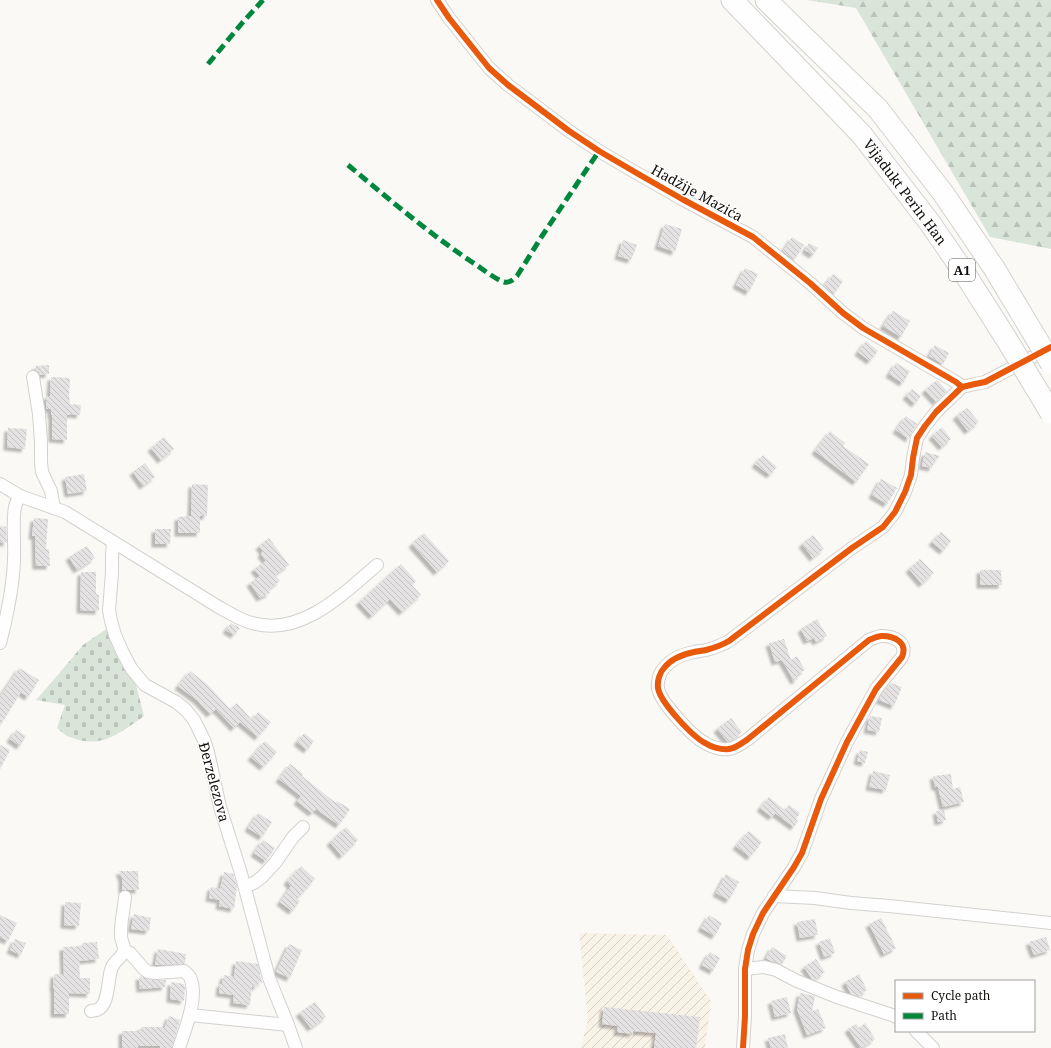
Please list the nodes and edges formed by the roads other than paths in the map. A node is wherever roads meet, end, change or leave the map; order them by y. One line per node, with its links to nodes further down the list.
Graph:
1 (437, 0): 7 (street, Hadžije Mazića)
2 (732, 0): 8 (highway, Vijadukt Perin Han / A1, bridge)
3 (766, 0): 5 (highway, Vijadukt Perin Han / A1, bridge)
4 (1051, 347): 7 (street)
5 (1051, 363)
6 (33, 377): 11 (street)
7 (962, 387): 17 (street)
8 (1051, 413)
9 (0, 484): 10 (street)
10 (20, 496): 11 (street); 14 (street)
11 (54, 508): 12 (street)
12 (113, 542): 13 (street); 16 (street, Đerzelezova)
13 (377, 565)
14 (0, 643)
15 (303, 827): 16 (street)
16 (245, 886): 25 (street, Đerzelezova)
17 (774, 896): 19 (street); 21 (street)
18 (125, 897): 20 (street)
19 (1051, 923)
20 (124, 951): 22 (street); 23 (street)
21 (745, 969): 24 (street); 29 (street)
22 (91, 1011)
23 (190, 1014): 25 (street); 27 (street)
24 (895, 1017)
25 (288, 1025): 28 (street, Đerzelezova)
26 (917, 1032): 30 (street)
27 (179, 1048)
28 (296, 1048)
29 (743, 1048)
30 (933, 1048)

